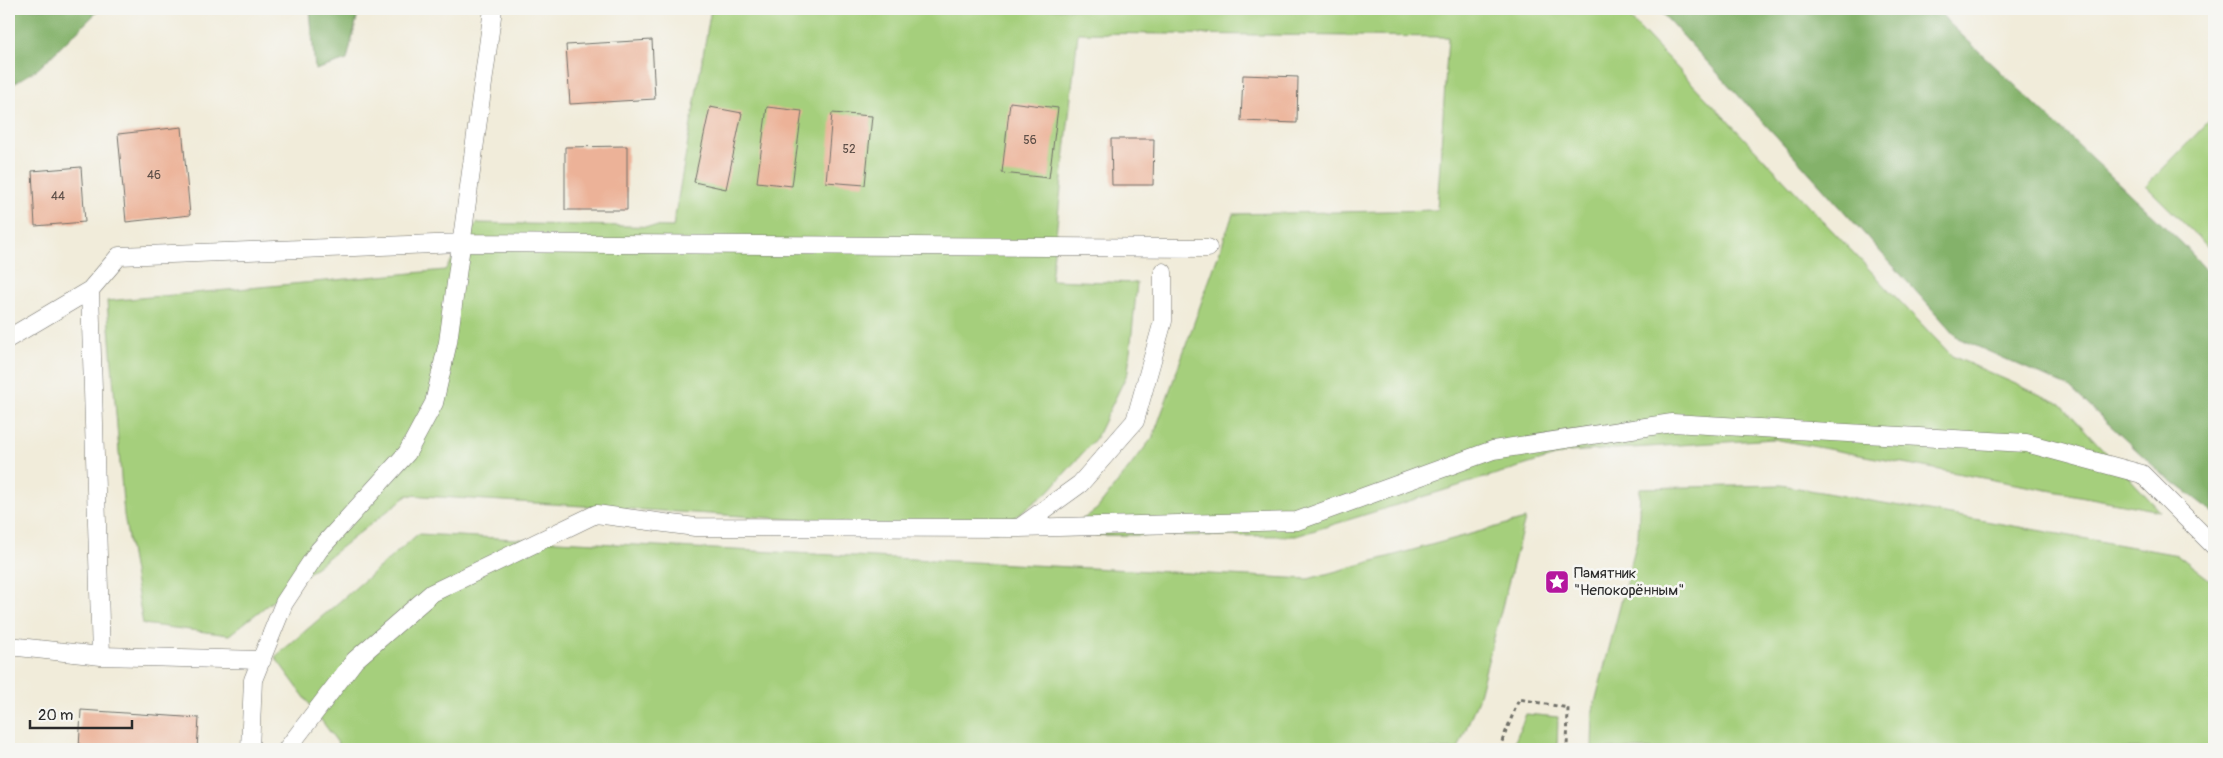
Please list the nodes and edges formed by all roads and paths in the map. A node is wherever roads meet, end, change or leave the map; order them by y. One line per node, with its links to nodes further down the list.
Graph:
1 (493, 9): 2 (lane)
2 (461, 243): 3 (lane); 5 (lane); 11 (lane)
3 (1208, 248)
4 (1163, 272): 7 (lane)
5 (90, 290): 6 (lane); 10 (lane)
6 (9, 338)
7 (1019, 528): 8 (lane); 13 (lane)
8 (2214, 546)
9 (9, 646): 10 (lane)
10 (101, 656): 11 (lane)
11 (262, 660): 12 (lane)
12 (250, 749)
13 (287, 749)
14 (1499, 749): 15 (path)
15 (1567, 749)

